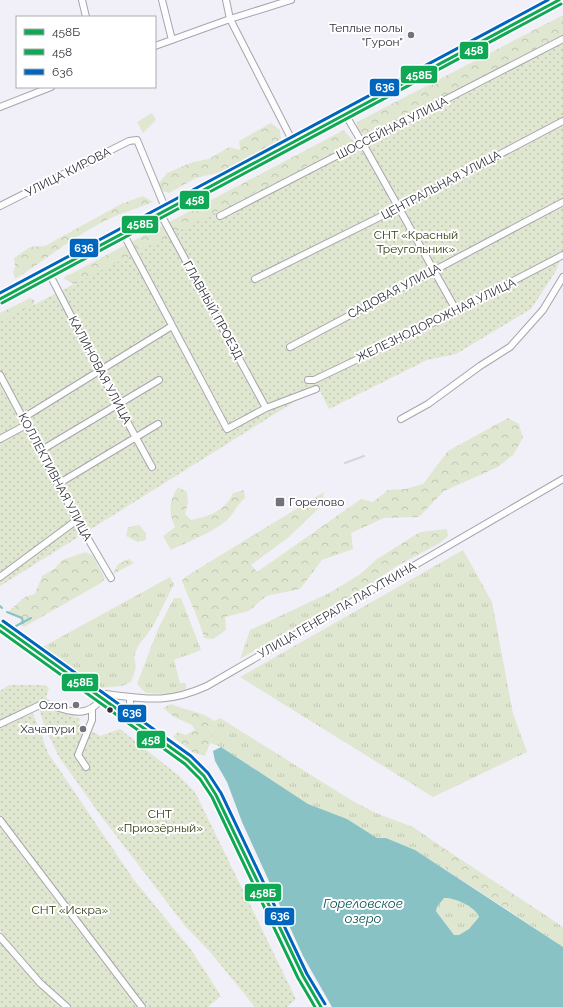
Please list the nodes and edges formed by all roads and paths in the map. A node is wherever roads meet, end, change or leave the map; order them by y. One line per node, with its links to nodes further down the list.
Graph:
1 (82, 0): 6 (street)
2 (162, 0): 9 (street)
3 (226, 0): 7 (street)
4 (291, 0): 7 (street)
5 (559, 0): 13 (highway)
6 (86, 16)
7 (230, 19): 9 (street); 16 (street)
8 (563, 39): 17 (street, ШОССЕЙНАЯ УЛИЦА)
9 (172, 40): 10 (street)
10 (156, 46)
11 (49, 88): 12 (street)
12 (0, 107)
13 (345, 114): 16 (highway); 17 (street)
14 (563, 121): 20 (street, ЦЕНТРАЛЬНАЯ УЛИЦА)
15 (137, 140): 19 (street, УЛИЦА КИРОВА); 21 (street, ГЛАВНЫЙ ПРОЕЗД)
16 (293, 142): 21 (highway)
17 (363, 144): 20 (street); 22 (street, ШОССЕЙНАЯ УЛИЦА)
18 (563, 202): 25 (street, САДОВАЯ УЛИЦА)
19 (0, 206)
20 (398, 208): 25 (street); 28 (street, ЦЕНТРАЛЬНАЯ УЛИЦА)
21 (163, 212): 23 (highway); 39 (street, ГЛАВНЫЙ ПРОЕЗД)
22 (220, 216)
23 (123, 233): 26 (highway); 31 (street)
24 (563, 255): 30 (street, ЖЕЛЕЗНОДОРОЖНАЯ УЛИЦА)
25 (433, 270): 30 (street); 32 (street, САДОВАЯ УЛИЦА)
26 (50, 273): 29 (highway); 33 (street, КАЛИНОВАЯ УЛИЦА)
27 (563, 277): 41 (street)
28 (255, 280)
29 (0, 299)
30 (456, 310): 36 (street, ЖЕЛЕЗНОДОРОЖНАЯ УЛИЦА)
31 (172, 326): 33 (street); 39 (street)
32 (290, 347)
33 (100, 372): 38 (street, КАЛИНОВАЯ УЛИЦА); 40 (street)
34 (0, 375): 40 (street, КОЛЛЕКТИВНАЯ УЛИЦА)
35 (159, 380): 38 (street)
36 (308, 380)
37 (316, 389): 39 (street)
38 (118, 403): 44 (street, КАЛИНОВАЯ УЛИЦА); 46 (street)
39 (266, 408)
40 (23, 418): 43 (street, КОЛЛЕКТИВНАЯ УЛИЦА)
41 (401, 419)
42 (158, 424): 44 (street)
43 (26, 425): 45 (street); 46 (street, КОЛЛЕКТИВНАЯ УЛИЦА)
44 (135, 437): 47 (street, КАЛИНОВАЯ УЛИЦА); 49 (street)
45 (0, 439)
46 (40, 451): 49 (street, КОЛЛЕКТИВНАЯ УЛИЦА)
47 (152, 467)
48 (563, 479): 55 (street, УЛИЦА ГЕНЕРАЛА ЛАГУТКИНА)
49 (58, 484): 50 (street, КОЛЛЕКТИВНАЯ УЛИЦА)
50 (77, 520): 51 (street); 52 (street, КОЛЛЕКТИВНАЯ УЛИЦА)
51 (0, 577)
52 (111, 578)
53 (0, 625): 54 (main road)
54 (101, 698): 55 (street, УЛИЦА ГЕНЕРАЛА ЛАГУТКИНА); 56 (street); 57 (main road)
55 (130, 698): 57 (street)
56 (92, 709): 58 (street); 59 (street)
57 (125, 714): 64 (main road)
58 (0, 724)
59 (86, 767)
60 (0, 820): 63 (street)
61 (0, 937): 62 (street)
62 (67, 1007)
63 (142, 1007)
64 (321, 1007)

